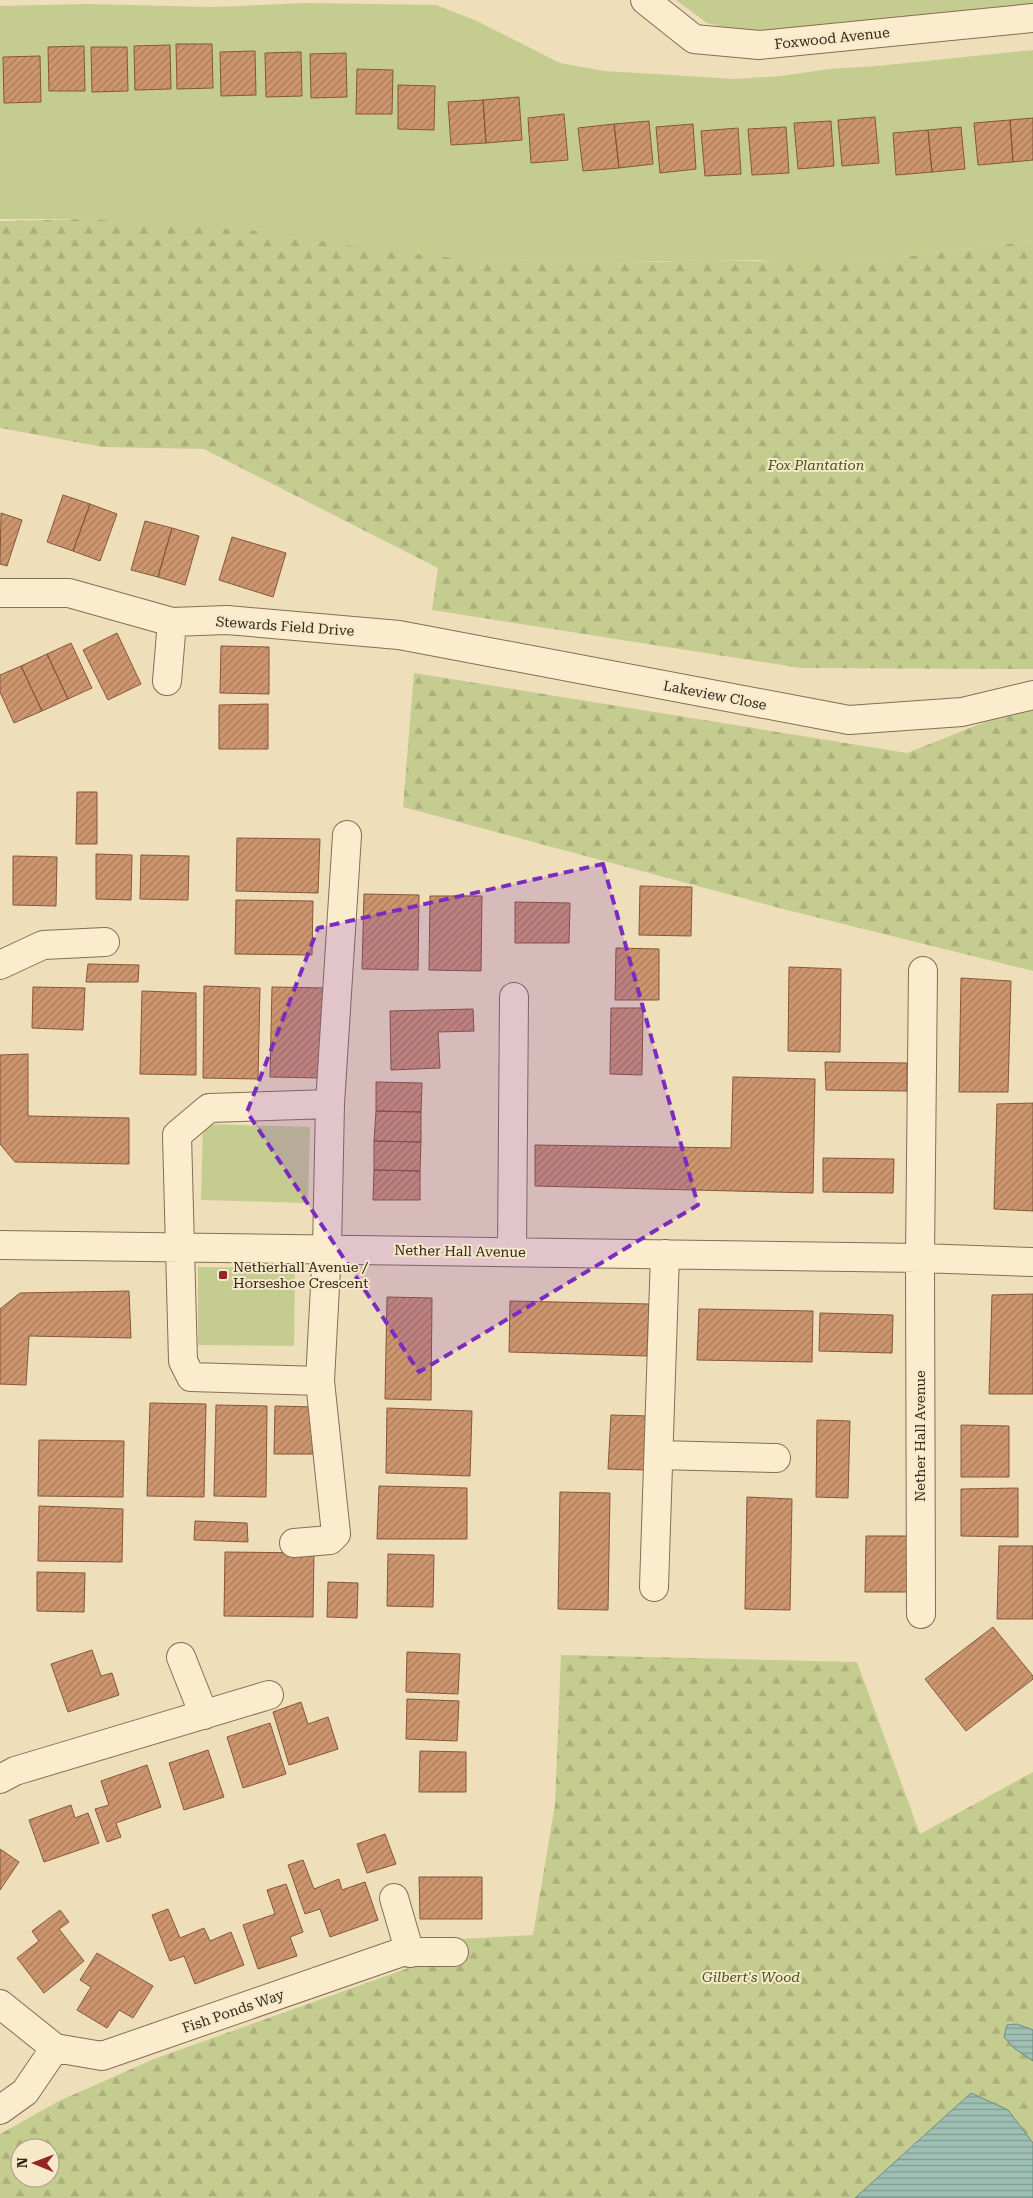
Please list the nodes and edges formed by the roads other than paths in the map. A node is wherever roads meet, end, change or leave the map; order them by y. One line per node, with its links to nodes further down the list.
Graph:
1 (645, 0): 2 (street, Foxwood Avenue)
2 (1033, 18)
3 (0, 593): 4 (street, Stewards Field Drive)
4 (172, 622): 5 (street, Stewards Field Drive); 6 (street)
5 (399, 635): 7 (street, Lakeview Close)
6 (166, 681)
7 (1033, 695)
8 (347, 835): 13 (street)
9 (106, 942): 10 (street)
10 (0, 966)
11 (923, 971): 19 (street, Nether Hall Avenue)
12 (514, 997): 17 (street)
13 (330, 1104): 15 (street); 16 (street)
14 (0, 1245): 15 (street, Nether Hall Avenue)
15 (181, 1247): 16 (street, Nether Hall Avenue); 21 (street)
16 (327, 1249): 17 (street, Nether Hall Avenue); 21 (street)
17 (512, 1252): 18 (street, Nether Hall Avenue)
18 (665, 1254): 19 (street, Nether Hall Avenue); 22 (street)
19 (920, 1258): 20 (street, Nether Hall Avenue); 26 (street, Nether Hall Avenue)
20 (1033, 1262)
21 (320, 1381): 24 (street)
22 (659, 1455): 23 (street); 25 (street)
23 (776, 1458)
24 (294, 1543)
25 (654, 1587)
26 (922, 1614)
27 (182, 1657): 29 (street)
28 (269, 1695): 29 (street)
29 (204, 1715): 30 (street)
30 (0, 1779)
31 (394, 1898): 33 (street)
32 (454, 1952): 33 (street, Fish Ponds Way)
33 (410, 1953): 35 (street, Fish Ponds Way)
34 (0, 2004): 35 (street, Fish Ponds Way)
35 (55, 2048): 36 (street)
36 (0, 2110)

